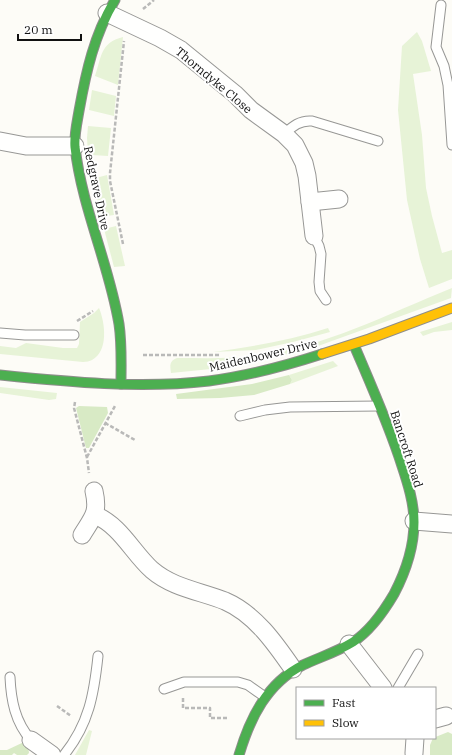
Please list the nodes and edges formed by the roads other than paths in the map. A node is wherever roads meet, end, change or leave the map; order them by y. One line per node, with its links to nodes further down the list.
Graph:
1 (441, 5): 6 (lane)
2 (111, 6): 3 (street, Thorndyke Close); 7 (street, Redgrave Drive)
3 (290, 140): 5 (lane); 9 (street)
4 (0, 141): 7 (street)
5 (378, 141)
6 (452, 145)
7 (75, 146): 17 (street, Redgrave Drive)
8 (339, 199): 9 (street)
9 (310, 202): 10 (street)
10 (314, 236): 11 (lane)
11 (326, 300)
12 (452, 308): 15 (street, Maidenbower Drive)
13 (0, 332): 14 (lane)
14 (74, 335)
15 (354, 345): 17 (street, Maidenbower Drive); 18 (street, Bancroft Road)
16 (0, 375): 17 (street, Maidenbower Drive)
17 (121, 384)
18 (380, 406): 19 (lane); 22 (street, Bancroft Road)
19 (240, 416)
20 (94, 491): 21 (street)
21 (95, 516): 24 (street); 28 (street)
22 (414, 521): 23 (street); 25 (street, Bancroft Road)
23 (452, 524)
24 (82, 535)
25 (349, 644): 28 (street, Bancroft Road); 30 (street)
26 (418, 654): 31 (lane)
27 (98, 656): 35 (lane)
28 (293, 669): 33 (street, Bancroft Road)
29 (10, 677): 34 (lane)
30 (382, 687)
31 (399, 687)
32 (164, 689): 33 (lane)
33 (265, 697): 36 (street, Bancroft Road)
34 (31, 740): 35 (street)
35 (54, 755)
36 (239, 755)

